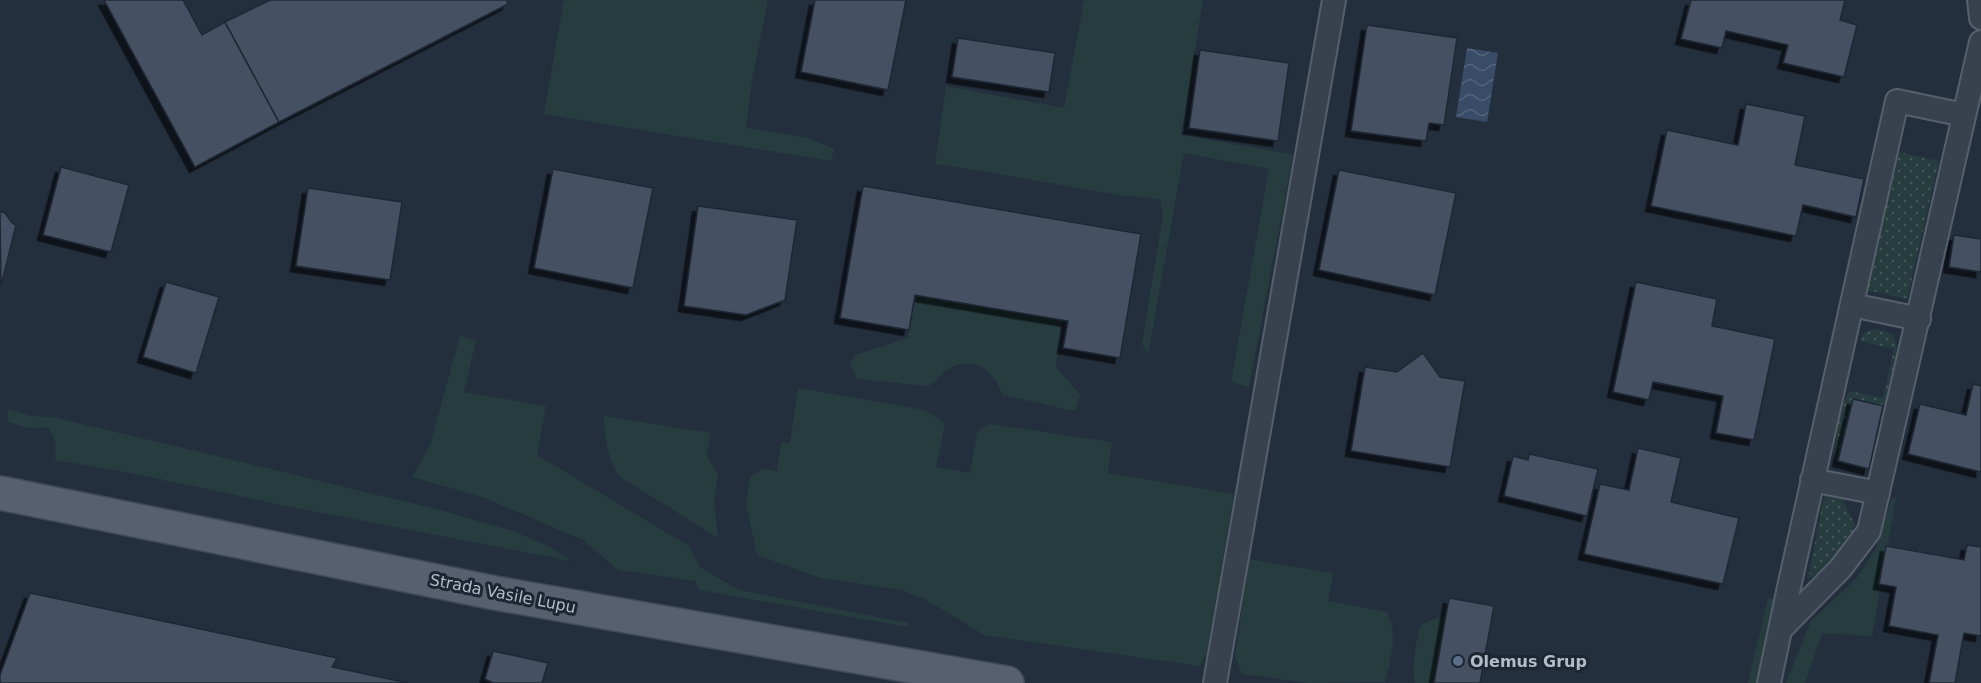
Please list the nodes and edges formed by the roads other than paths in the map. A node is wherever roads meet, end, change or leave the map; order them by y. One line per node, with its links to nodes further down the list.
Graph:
1 (1334, 0): 13 (lane)
2 (1979, 0): 3 (lane)
3 (1981, 18)
4 (1981, 42): 5 (lane)
5 (1964, 115): 6 (lane); 7 (lane)
6 (1852, 305): 7 (lane); 8 (lane)
7 (1919, 319): 10 (lane)
8 (1812, 480): 10 (lane); 11 (lane)
9 (0, 493): 12 (main road, Strada Vasile Lupu)
10 (1878, 493): 11 (lane)
11 (1781, 629): 14 (lane)
12 (1007, 683)
13 (1215, 683)
14 (1769, 683)

